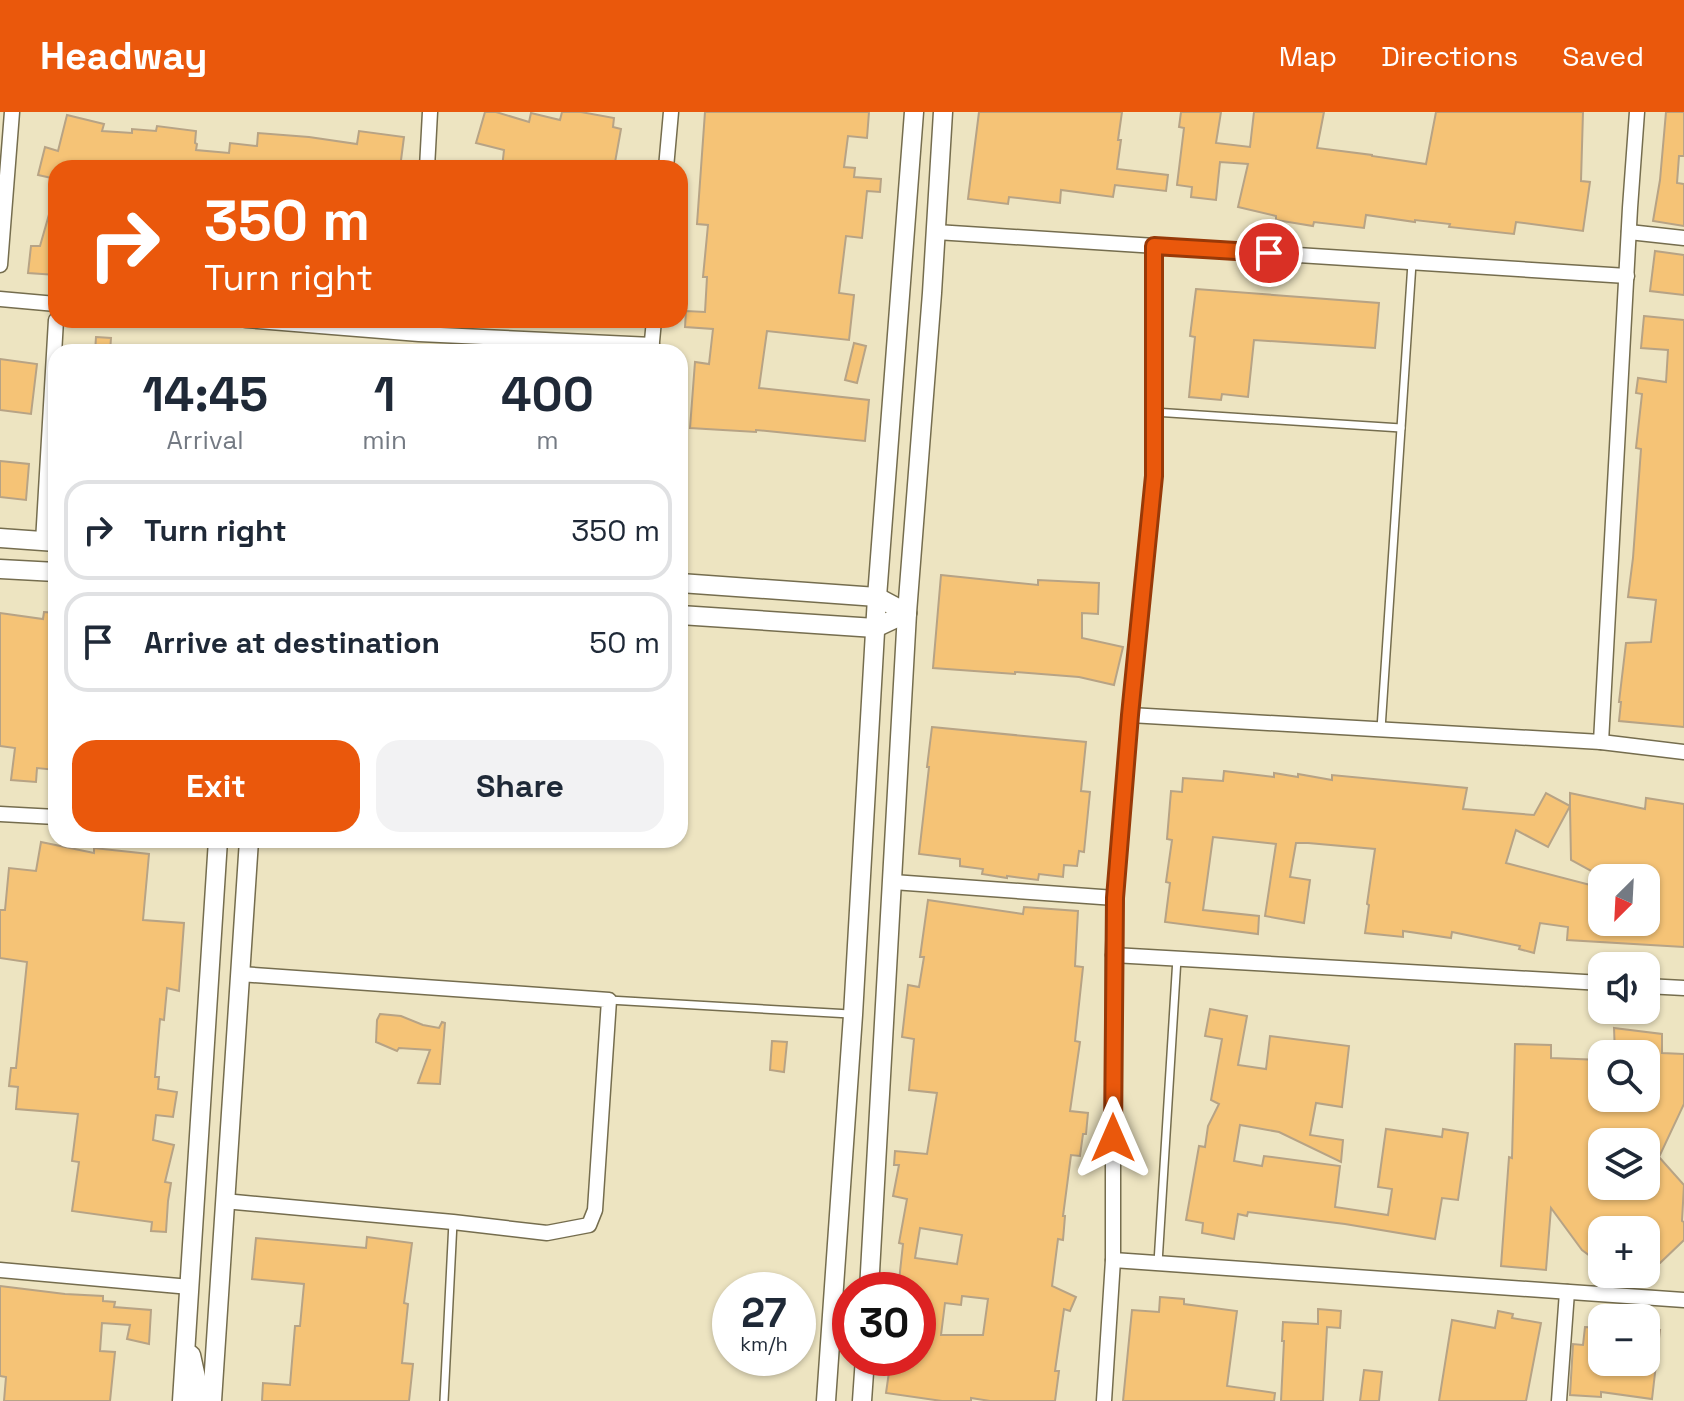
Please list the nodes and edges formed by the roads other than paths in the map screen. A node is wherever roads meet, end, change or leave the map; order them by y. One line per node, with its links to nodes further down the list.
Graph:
1 (12, 112): 14 (street)
2 (430, 112): 7 (street)
3 (671, 112): 8 (street)
4 (914, 112): 27 (street)
5 (943, 112): 9 (street)
6 (1637, 112): 10 (street)
7 (427, 160)
8 (667, 160)
9 (936, 232): 12 (street); 28 (street)
10 (1629, 232): 11 (street); 15 (street)
11 (1684, 238)
12 (1154, 246): 13 (street); 20 (street)
13 (1412, 263): 15 (street); 21 (lane)
14 (0, 265)
15 (1627, 276): 33 (street)
16 (0, 299): 17 (street)
17 (48, 303)
18 (430, 328): 19 (street)
19 (598, 344)
20 (1154, 412): 21 (lane); 31 (street)
21 (1401, 428): 32 (lane)
22 (0, 538): 23 (street)
23 (48, 542)
24 (0, 569): 25 (street)
25 (48, 572)
26 (688, 584): 27 (street)
27 (877, 597): 28 (street); 30 (street)
28 (907, 613): 30 (street); 39 (street)
29 (688, 616): 30 (street)
30 (875, 628): 48 (street)
31 (1130, 715): 32 (street); 40 (street)
32 (1381, 729): 33 (street)
33 (1601, 742): 34 (street)
34 (1684, 752)
35 (0, 814): 36 (street)
36 (48, 817)
37 (217, 848): 55 (street)
38 (248, 848): 43 (street)
39 (893, 882): 40 (street); 54 (street)
40 (1115, 898): 41 (street)
41 (1113, 955): 42 (street); 51 (street)
42 (1177, 958): 44 (street); 52 (lane)
43 (240, 974): 47 (street); 49 (street)
44 (1588, 982)
45 (1660, 987): 46 (street)
46 (1684, 988)
47 (609, 1000): 48 (lane); 50 (street)
48 (853, 1015): 64 (street)
49 (224, 1201): 50 (street); 62 (street)
50 (453, 1222): 63 (lane)
51 (1113, 1260): 52 (street); 66 (street)
52 (1158, 1263): 56 (street)
53 (0, 1270): 55 (street)
54 (870, 1272)
55 (190, 1287): 58 (street)
56 (1567, 1292): 57 (street); 67 (street)
57 (1684, 1300)
58 (186, 1333): 60 (street); 61 (street)
59 (864, 1376): 65 (street)
60 (182, 1401)
61 (195, 1401)
62 (212, 1401)
63 (444, 1401)
64 (826, 1401)
65 (862, 1401)
66 (1104, 1401)
67 (1559, 1401)

